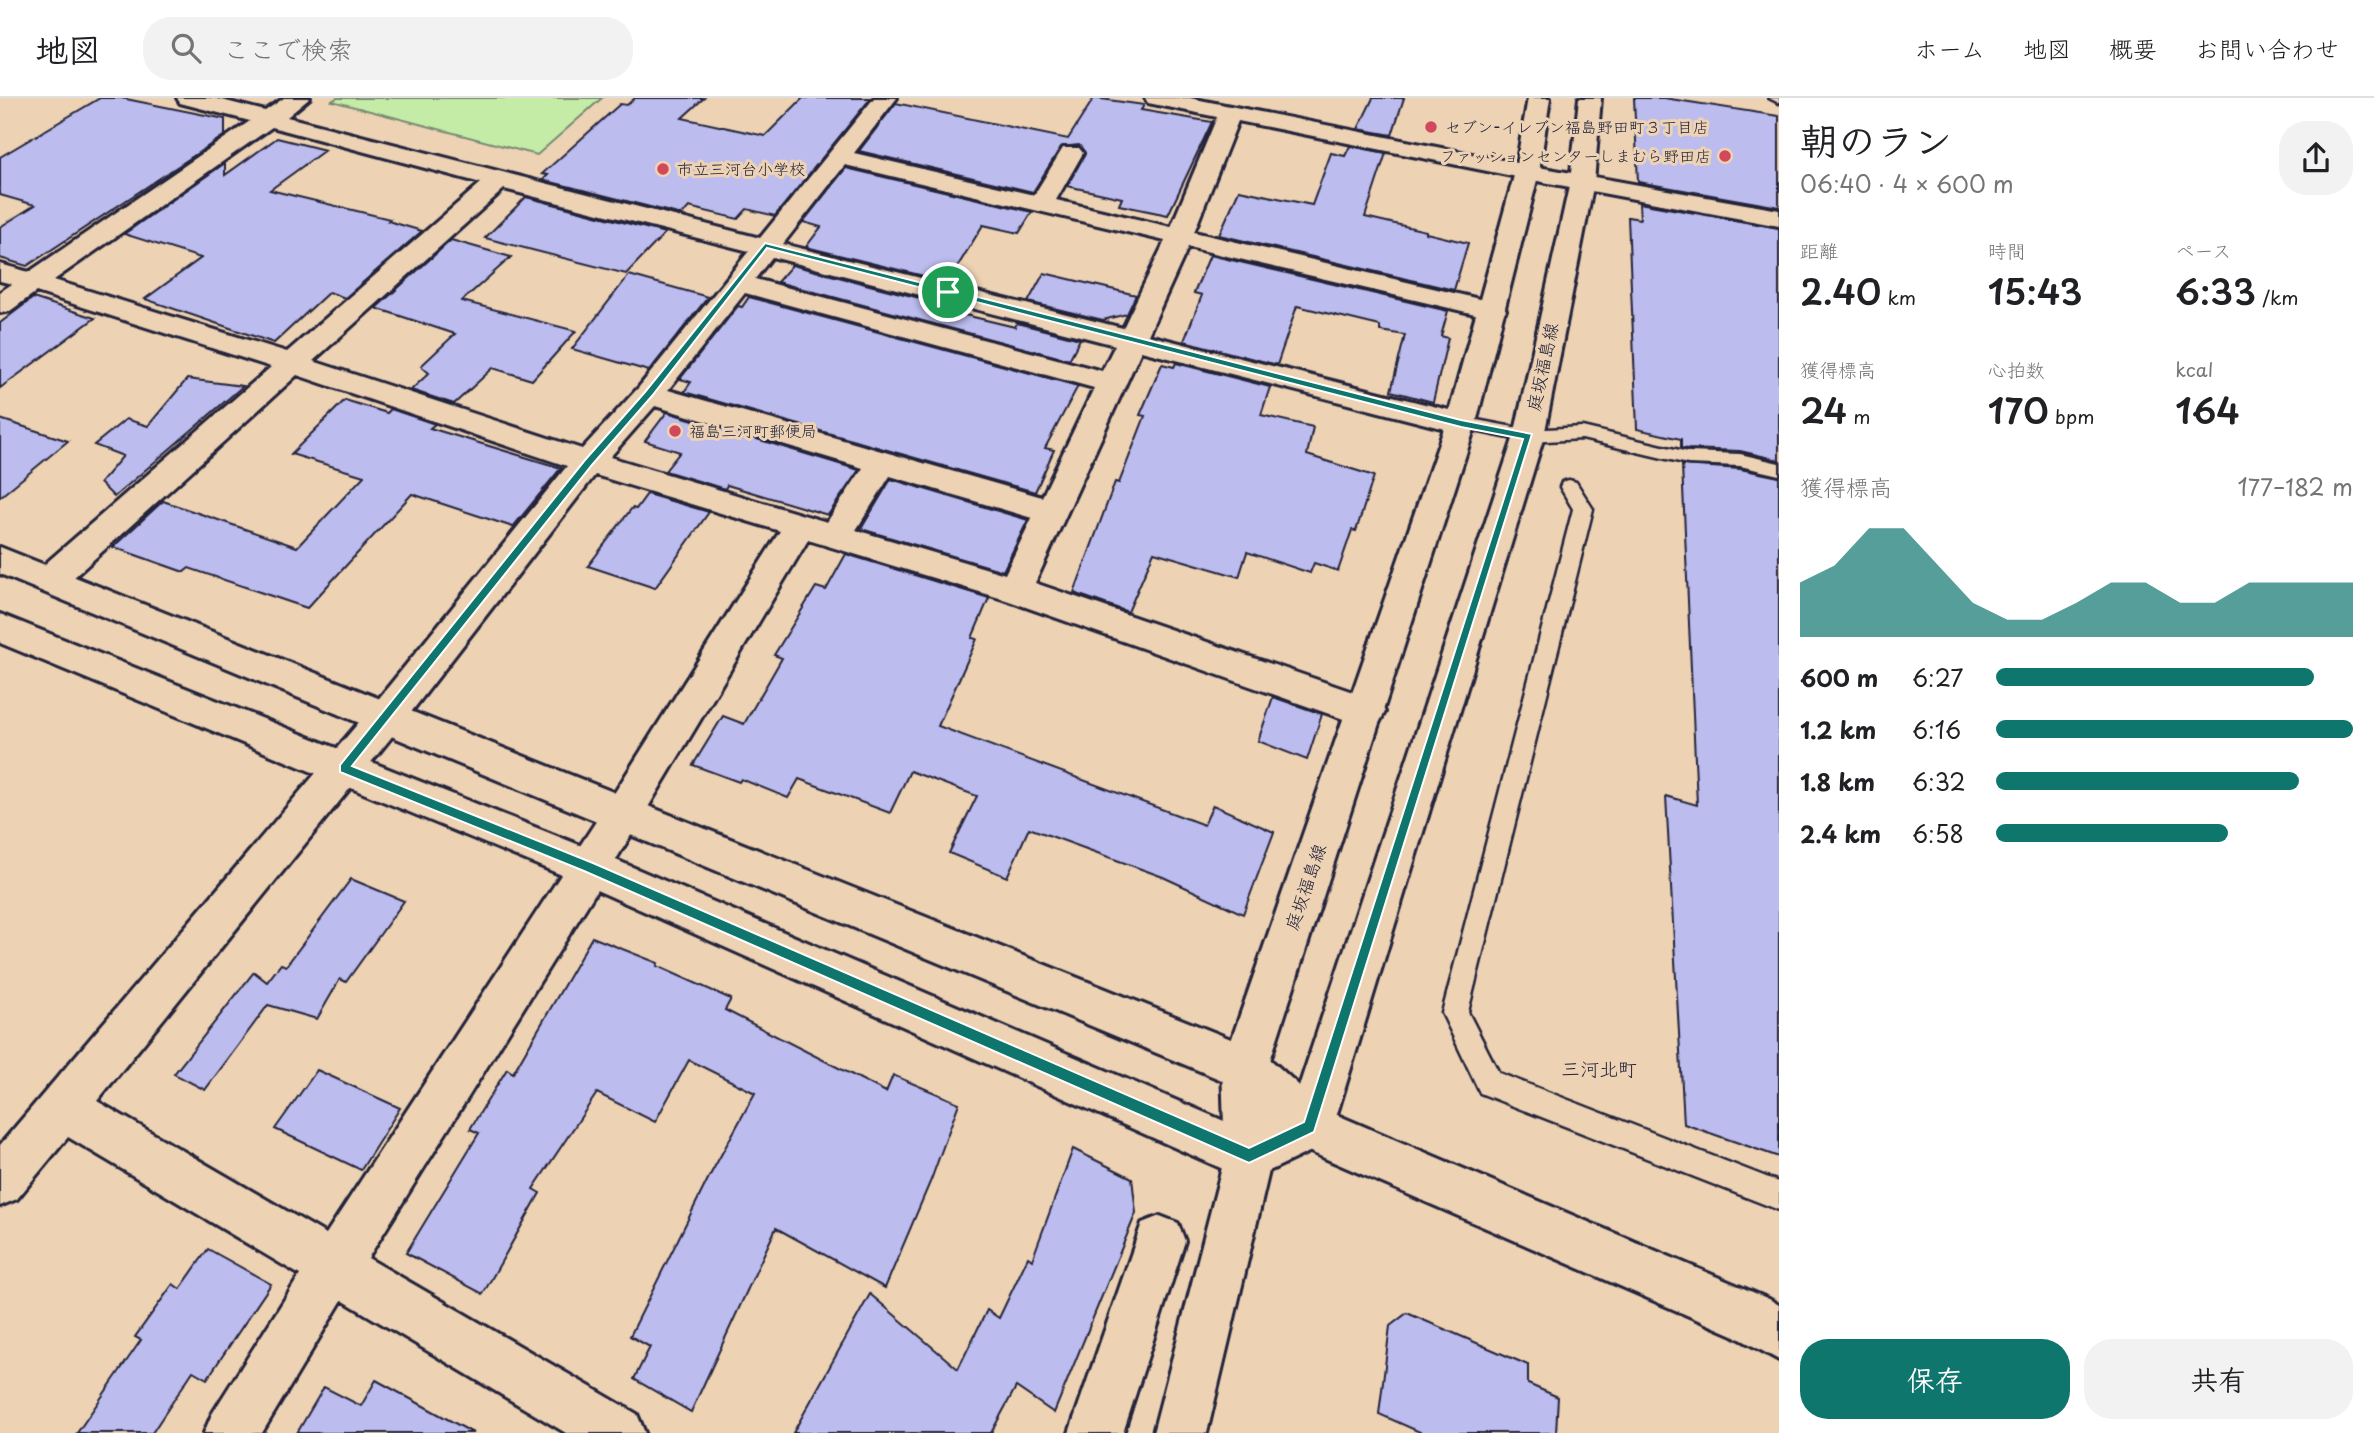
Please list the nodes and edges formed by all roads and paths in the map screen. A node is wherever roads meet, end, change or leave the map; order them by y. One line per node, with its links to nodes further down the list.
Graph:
1 (188, 98): 8 (street)
2 (299, 98): 8 (street)
3 (886, 98): 10 (street)
4 (1156, 98): 7 (street)
5 (1539, 98): 11 (street, 庭坂福島線)
6 (1590, 98): 13 (street, 庭坂福島線)
7 (1215, 106): 11 (street); 16 (street)
8 (269, 120): 12 (street); 19 (street)
9 (1071, 153): 14 (street)
10 (839, 157): 14 (street); 17 (street)
11 (1527, 172): 13 (street); 22 (street, 庭坂福島線)
12 (499, 180): 17 (street); 24 (street)
13 (1582, 182): 15 (street); 28 (street, 庭坂福島線)
14 (1041, 204): 16 (street)
15 (1779, 218)
16 (1180, 236): 22 (street); 23 (street)
17 (765, 245): 20 (street); 23 (street)
18 (0, 272): 19 (street)
19 (32, 282): 21 (street); 24 (street)
20 (736, 282): 25 (street); 26 (street)
21 (0, 305)
22 (1492, 310): 27 (street, 庭坂福島線)
23 (1130, 339): 25 (street); 27 (street)
24 (293, 364): 29 (street); 36 (street)
25 (1110, 383): 33 (street)
26 (649, 394): 29 (street); 30 (street)
27 (1461, 424): 28 (lane); 39 (street, 庭坂福島線)
28 (1528, 436): 31 (lane); 46 (street, 庭坂福島線)
29 (588, 462): 34 (street); 40 (street)
30 (882, 463): 33 (street); 34 (street)
31 (1779, 469)
32 (1569, 487): 49 (lane)
33 (1052, 512): 37 (street)
34 (817, 533): 37 (street); 42 (street)
35 (0, 560): 36 (street)
36 (49, 580): 40 (street)
37 (1016, 590): 39 (street)
38 (0, 628): 41 (street)
39 (1366, 712): 44 (street, 庭坂福島線)
40 (386, 718): 41 (street); 42 (street)
41 (344, 768): 43 (street); 45 (street)
42 (624, 812): 43 (street); 44 (street)
43 (588, 867): 47 (street); 51 (street)
44 (1245, 1068): 46 (street); 47 (street, 庭坂福島線)
45 (62, 1107): 48 (street); 51 (street)
46 (1309, 1127): 47 (street); 52 (street)
47 (1249, 1156): 56 (street, 庭坂福島線)
48 (0, 1182)
49 (1779, 1196)
50 (1160, 1241): 55 (street)
51 (333, 1268): 53 (street); 54 (street)
52 (1779, 1334)
53 (231, 1433)
54 (618, 1433)
55 (1096, 1433)
56 (1180, 1433)

